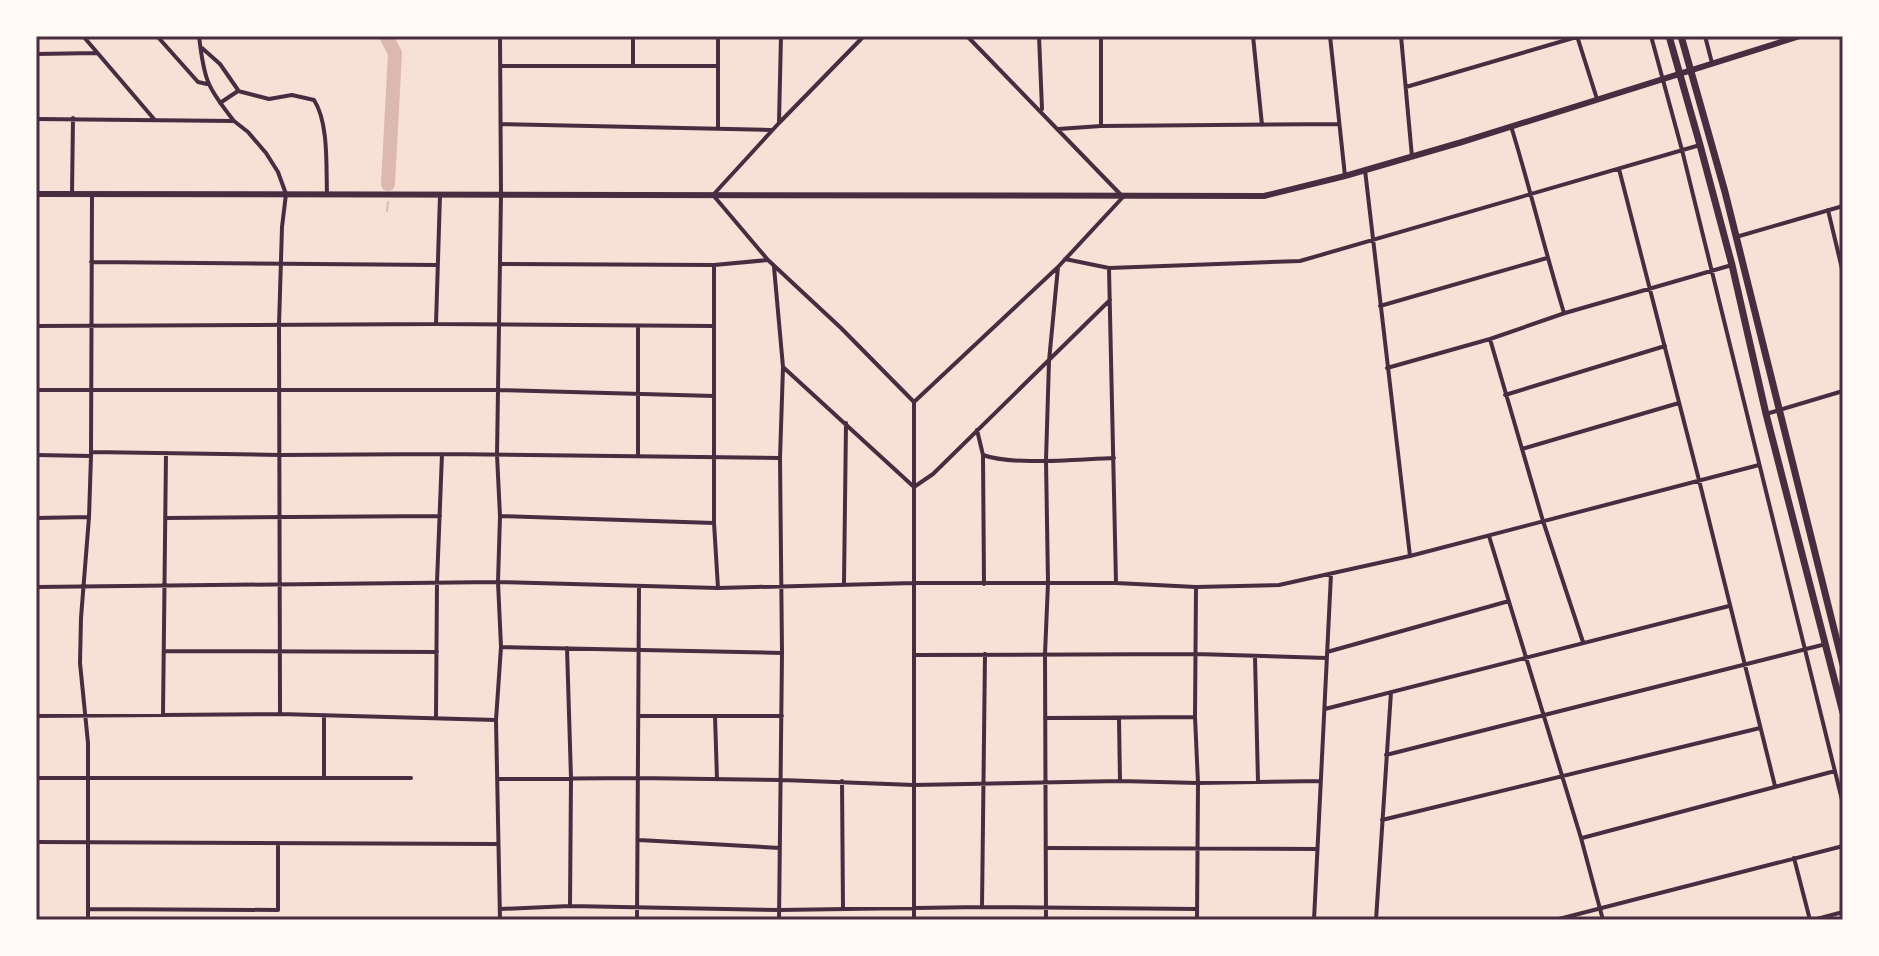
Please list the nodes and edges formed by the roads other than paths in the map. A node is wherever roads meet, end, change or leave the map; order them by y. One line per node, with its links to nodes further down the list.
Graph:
1 (83, 36): 22 (street)
2 (157, 36): 31 (street)
3 (199, 36): 21 (street)
4 (500, 36): 25 (street)
5 (633, 36): 26 (street)
6 (718, 36): 27 (street)
7 (781, 36): 41 (street)
8 (864, 36): 41 (street)
9 (967, 36): 36 (street)
10 (1039, 36): 36 (street)
11 (1101, 36): 44 (street)
12 (1253, 36): 45 (street)
13 (1330, 36): 43 (street)
14 (1401, 36): 32 (street)
15 (1578, 36): 32 (street); 34 (street)
16 (1651, 36): 30 (street)
17 (1669, 36): 29 (main road)
18 (1681, 36): 28 (main road)
19 (1705, 36): 24 (street)
20 (1800, 36): 24 (main road)
21 (200, 46): 31 (street); 33 (street)
22 (97, 53): 23 (street); 39 (street)
23 (36, 54)
24 (1712, 63): 28 (main road)
25 (501, 66): 26 (street); 42 (street)
26 (633, 66): 27 (street)
27 (718, 66): 47 (street)
28 (1692, 71): 29 (main road); 68 (main road)
29 (1681, 74): 30 (main road); 50 (main road)
30 (1664, 80): 34 (main road); 51 (street)
31 (207, 84): 35 (street)
32 (1406, 87): 52 (street)
33 (238, 91): 35 (street); 61 (street)
34 (1597, 100): 46 (main road)
35 (220, 103): 40 (street)
36 (1042, 111): 48 (street)
37 (73, 118): 38 (street); 39 (street); 57 (street)
38 (36, 119)
39 (154, 119): 40 (street)
40 (234, 121): 59 (street)
41 (779, 123): 49 (street)
42 (502, 124): 47 (street); 63 (street)
43 (1338, 124): 45 (street); 55 (street)
44 (1101, 126): 45 (street); 48 (street)
45 (1262, 126)
46 (1511, 126): 52 (main road); 60 (street)
47 (718, 129): 49 (street)
48 (1058, 129): 65 (street)
49 (773, 130): 64 (street)
50 (1700, 145): 51 (street); 79 (main road)
51 (1682, 150): 53 (street); 82 (street)
52 (1412, 157): 54 (main road)
53 (1619, 169): 60 (street); 84 (street)
54 (1365, 170): 55 (main road); 69 (street)
55 (1345, 176): 65 (main road)
56 (36, 194): 57 (main road)
57 (72, 194): 58 (main road)
58 (92, 194): 59 (main road); 73 (street)
59 (286, 194): 61 (main road); 74 (street)
60 (1531, 194): 69 (street); 70 (street)
61 (327, 195): 62 (main road)
62 (440, 195): 63 (main road); 76 (street)
63 (501, 195): 64 (main road); 75 (street)
64 (713, 195): 65 (main road); 72 (street)
65 (1123, 197): 71 (street)
66 (1843, 206): 67 (street)
67 (1828, 210): 68 (street); 83 (street)
68 (1736, 237): 110 (main road)
69 (1373, 241): 81 (street); 86 (street)
70 (1547, 258): 86 (street); 87 (street)
71 (1065, 259): 80 (street); 81 (street)
72 (768, 260): 77 (street); 78 (street)
73 (90, 262): 74 (street); 92 (street)
74 (281, 264): 76 (street); 89 (street)
75 (500, 264): 77 (street); 90 (street)
76 (437, 265): 88 (street)
77 (714, 265): 94 (street)
78 (774, 265): 98 (street); 108 (street)
79 (1732, 265): 82 (street); 111 (main road)
80 (1058, 267): 97 (street); 108 (street)
81 (1109, 268): 85 (street)
82 (1712, 271): 84 (street); 127 (street)
83 (1843, 273)
84 (1649, 289): 87 (street); 96 (street)
85 (1110, 300): 97 (street); 125 (street)
86 (1380, 306): 99 (street)
87 (1565, 313): 95 (street)
88 (436, 324): 89 (street); 90 (street)
89 (279, 325): 92 (street); 102 (street)
90 (500, 325): 93 (street); 103 (street)
91 (36, 326): 92 (street)
92 (91, 326): 101 (street)
93 (638, 326): 94 (street); 105 (street)
94 (714, 326): 107 (street)
95 (1490, 339): 99 (street); 106 (street)
96 (1665, 346): 106 (street); 109 (street)
97 (1049, 361): 113 (street); 126 (street)
98 (783, 367): 112 (street); 124 (street)
99 (1387, 368): 139 (street)
100 (36, 390): 101 (street)
101 (92, 390): 102 (street); 116 (street)
102 (279, 390): 103 (street); 119 (street)
103 (499, 390): 105 (street); 120 (street)
104 (1843, 391): 110 (street)
105 (638, 394): 107 (street); 122 (street)
106 (1505, 395): 114 (street)
107 (714, 396): 123 (street)
108 (914, 402): 129 (street)
109 (1679, 403): 114 (street); 128 (street)
110 (1779, 411): 111 (street); 173 (main road)
111 (1766, 414): 159 (main road)
112 (846, 423): 129 (street); 147 (street)
113 (977, 430): 121 (street); 129 (street)
114 (1522, 449): 136 (street)
115 (166, 453): 116 (street); 119 (street); 135 (street)
116 (91, 454): 118 (street); 133 (street)
117 (442, 454): 119 (street); 120 (street); 131 (street)
118 (36, 455)
119 (280, 455): 130 (street)
120 (497, 455): 122 (street); 132 (street)
121 (983, 455): 126 (street); 148 (street)
122 (638, 456): 123 (street)
123 (714, 456): 124 (street); 137 (street)
124 (780, 458): 149 (street)
125 (1114, 458): 126 (street); 145 (street)
126 (1046, 460): 144 (street)
127 (1759, 465): 128 (street); 162 (street)
128 (1699, 480): 136 (street); 157 (street)
129 (914, 487): 143 (street)
130 (280, 516): 131 (street); 135 (street); 146 (street)
131 (440, 516): 141 (street)
132 (500, 516): 137 (street); 142 (street)
133 (89, 517): 134 (street); 153 (street)
134 (36, 518)
135 (165, 518): 150 (street)
136 (1543, 521): 138 (street); 158 (street)
137 (714, 523): 155 (street)
138 (1489, 536): 139 (street); 156 (street)
139 (1410, 556): 140 (street)
140 (1331, 574): 154 (street); 172 (street)
141 (437, 582): 142 (street); 146 (street); 166 (street)
142 (498, 582): 151 (street); 160 (street)
143 (914, 583): 147 (street); 148 (street); 171 (street)
144 (1048, 583): 145 (street); 148 (street); 169 (street)
145 (1116, 583): 154 (street)
146 (280, 584): 150 (street); 165 (street)
147 (844, 584): 149 (street)
148 (984, 584)
149 (781, 585): 155 (street); 167 (street)
150 (164, 586): 153 (street); 164 (street)
151 (639, 586): 155 (street); 163 (street)
152 (36, 587): 153 (street)
153 (84, 587): 189 (street)
154 (1196, 587): 170 (street)
155 (718, 588)
156 (1509, 601): 172 (street); 175 (street)
157 (1729, 606): 158 (street); 176 (street)
158 (1583, 643): 175 (street)
159 (1826, 644): 162 (street); 180 (main road)
160 (501, 647): 161 (street); 194 (street)
161 (567, 648): 163 (street); 203 (street)
162 (1805, 649): 176 (street); 197 (street)
163 (638, 650): 167 (street); 186 (street)
164 (164, 651): 165 (street); 182 (street)
165 (280, 651): 166 (street); 181 (street)
166 (437, 652): 190 (street)
167 (782, 653): 188 (street)
168 (985, 653): 169 (street); 171 (street); 214 (street)
169 (1045, 654): 170 (street); 192 (street)
170 (1196, 654): 174 (street); 191 (street)
171 (914, 655): 215 (street)
172 (1327, 655): 174 (street); 179 (street)
173 (1842, 655): 177 (main road)
174 (1255, 656): 212 (street)
175 (1526, 658): 178 (street); 184 (street)
176 (1744, 665): 184 (street); 195 (street)
177 (1843, 665)
178 (1391, 692): 179 (street); 196 (street)
179 (1325, 709): 210 (street)
180 (1843, 713)
181 (280, 714): 182 (street); 183 (street)
182 (163, 715): 189 (street)
183 (324, 715): 190 (street); 201 (street)
184 (1543, 715): 196 (street); 198 (street)
185 (36, 716): 189 (street)
186 (638, 716): 187 (street); 204 (street)
187 (715, 716): 188 (street); 205 (street)
188 (782, 716): 207 (street)
189 (86, 717): 200 (street)
190 (436, 717): 194 (street)
191 (1195, 717): 193 (street); 213 (street)
192 (1045, 718): 193 (street); 211 (street)
193 (1119, 719): 209 (street)
194 (496, 720): 206 (street)
195 (1760, 728): 198 (street); 216 (street)
196 (1386, 755): 218 (street)
197 (1835, 771): 216 (street); 217 (street)
198 (1562, 776): 218 (street); 219 (street)
199 (36, 778): 200 (street)
200 (88, 778): 201 (street); 222 (street)
201 (324, 778): 202 (street)
202 (411, 778)
203 (571, 778): 204 (street); 206 (street); 231 (street)
204 (637, 778): 205 (street); 220 (street)
205 (717, 779): 207 (street)
206 (498, 780): 223 (street)
207 (782, 780): 208 (street); 226 (street)
208 (842, 781): 215 (street); 237 (street)
209 (1120, 781): 211 (street); 213 (street)
210 (1321, 781): 212 (street); 229 (street)
211 (1045, 782): 214 (street); 227 (street)
212 (1258, 782): 213 (street)
213 (1198, 783): 228 (street)
214 (983, 784): 215 (street); 232 (street)
215 (914, 785): 238 (street)
216 (1775, 786): 219 (street)
217 (1843, 804)
218 (1382, 820): 253 (street)
219 (1581, 838): 234 (street)
220 (638, 840): 226 (street); 233 (street)
221 (36, 842): 222 (street)
222 (89, 843): 224 (street); 235 (street)
223 (498, 844): 224 (street); 236 (street)
224 (278, 845): 241 (street)
225 (1843, 846): 230 (street)
226 (780, 848): 242 (street)
227 (1047, 848): 228 (street); 239 (street)
228 (1197, 849): 229 (street); 240 (street)
229 (1317, 849): 252 (street)
230 (1794, 858): 234 (street); 256 (street)
231 (570, 906): 233 (street); 236 (street)
232 (982, 907): 238 (street); 239 (street)
233 (637, 908): 242 (street); 247 (street)
234 (1600, 908): 254 (street); 255 (street)
235 (88, 909): 241 (street); 244 (street)
236 (500, 909): 246 (street)
237 (843, 909): 238 (street); 242 (street)
238 (914, 909): 249 (street)
239 (1046, 909): 240 (street); 250 (street)
240 (1197, 909): 251 (street)
241 (278, 910): 245 (street)
242 (779, 910): 248 (street)
243 (1843, 912): 256 (street)
244 (88, 920)
245 (278, 920)
246 (500, 920)
247 (637, 920)
248 (779, 920)
249 (914, 920)
250 (1046, 920)
251 (1197, 920)
252 (1314, 920)
253 (1376, 920)
254 (1555, 920)
255 (1603, 920)
256 (1811, 920)

